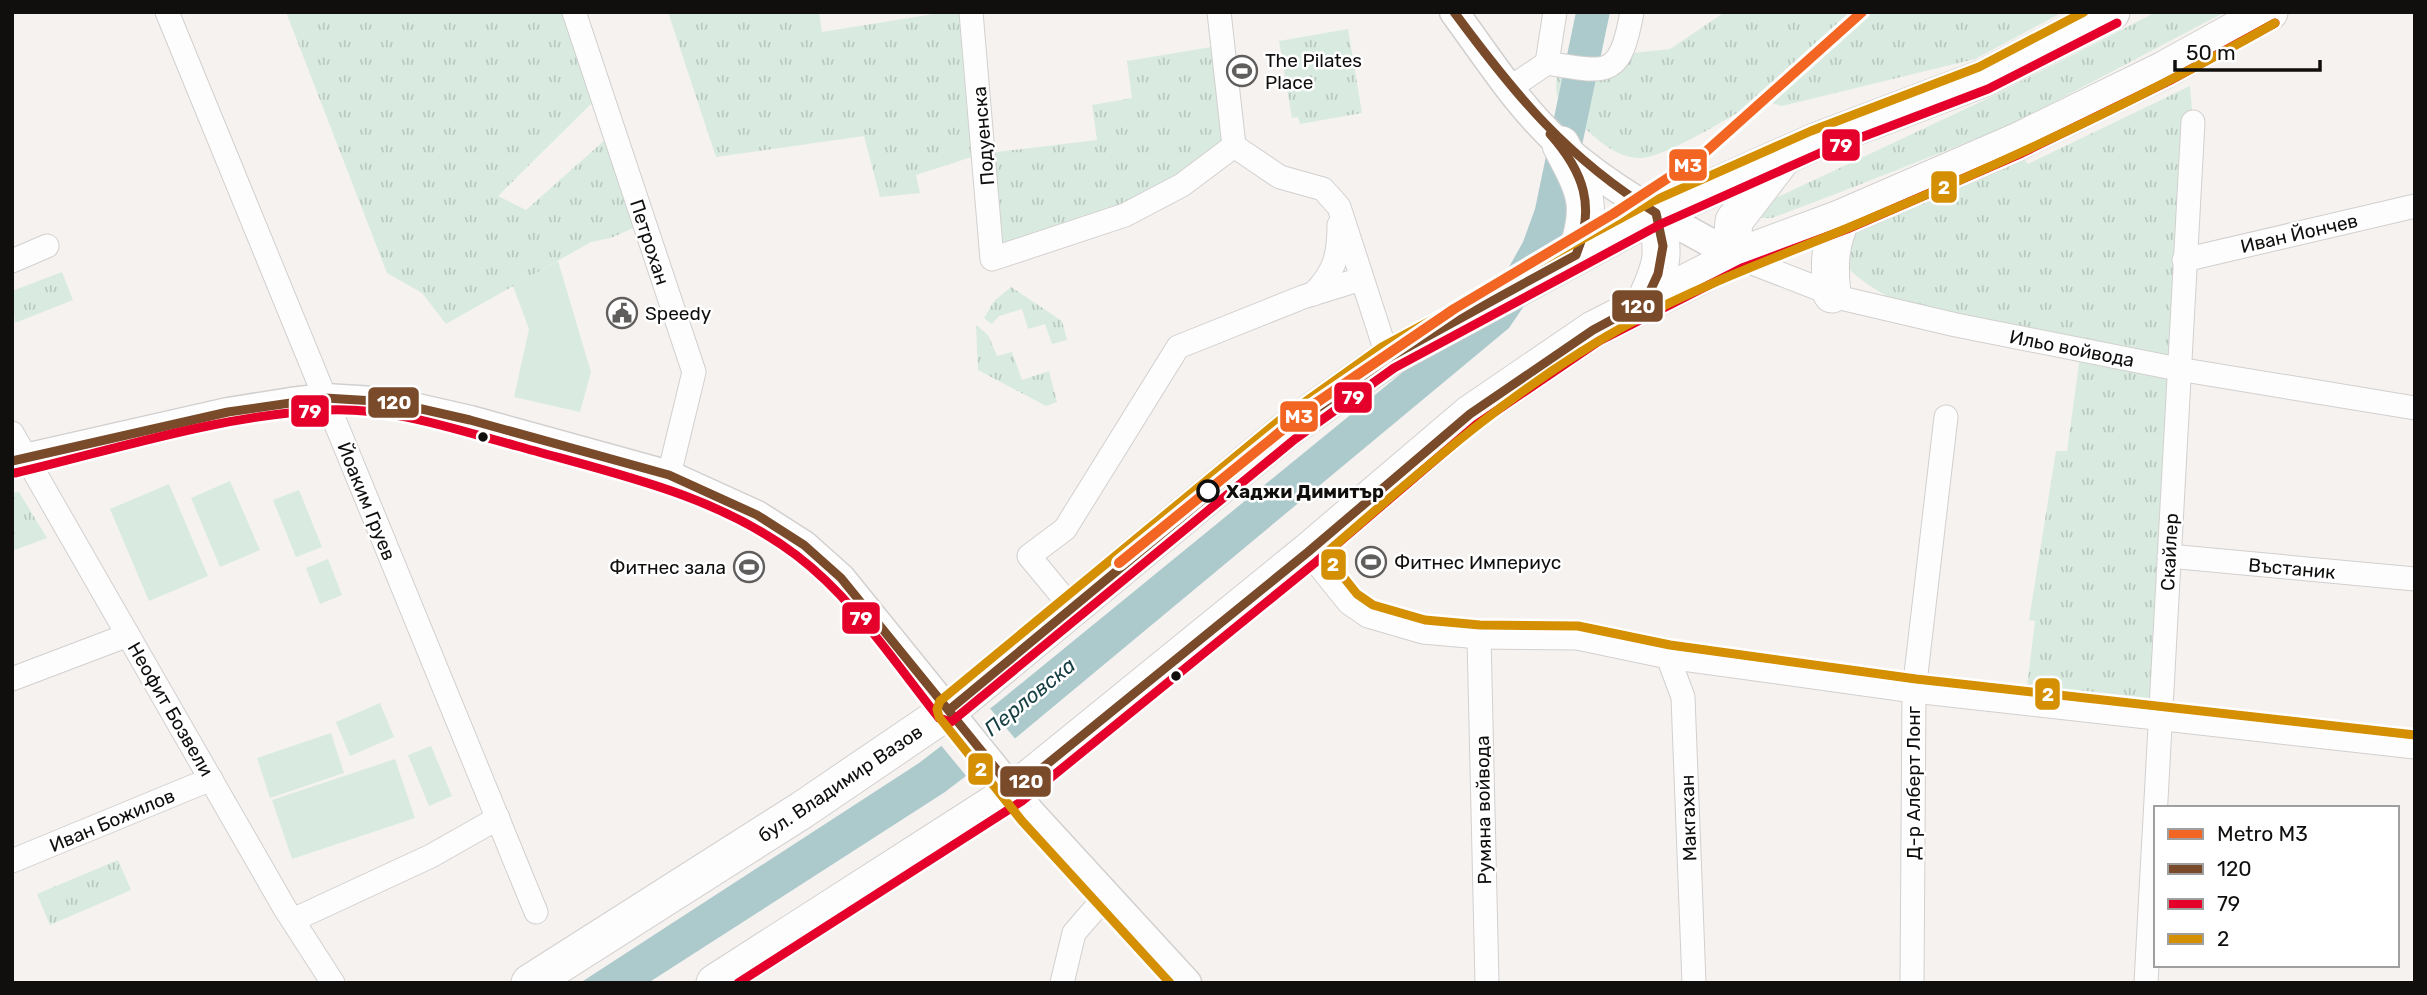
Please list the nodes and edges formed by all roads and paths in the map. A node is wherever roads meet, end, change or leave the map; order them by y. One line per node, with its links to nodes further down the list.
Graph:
1 (167, 12): 31 (street, Йоаким Груев)
2 (573, 12): 36 (street, Петрохан)
3 (971, 12): 14 (street, Подуенска)
4 (1219, 12): 14 (street)
5 (1454, 12): 11 (street)
6 (1555, 12): 10 (street)
7 (1632, 12): 10 (street)
8 (2111, 12): 15 (main road, бул. Владимир Вазов)
9 (2269, 12): 19 (main road)
10 (1547, 63): 11 (street)
11 (1510, 88): 13 (street)
12 (2193, 122): 23 (street, Скайлер)
13 (1561, 145): 18 (street); 21 (main road)
14 (1234, 146): 17 (street)
15 (1785, 155): 18 (main road, бул. Владимир Вазов); 22 (main road)
16 (2415, 206): 23 (street, Иван Йончев)
17 (1339, 208): 25 (street); 26 (street)
18 (1656, 213): 21 (main road, бул. Владимир Вазов); 22 (street); 28 (main road)
19 (1842, 218): 22 (main road); 27 (main road)
20 (47, 246): 24 (street)
21 (1576, 255): 29 (main road, бул. Владимир Вазов)
22 (1737, 257): 27 (street, Ильо войвода); 28 (main road)
23 (2184, 260): 30 (street, Скайлер)
24 (12, 261)
25 (1361, 279): 26 (street); 29 (street)
26 (1313, 294): 40 (street)
27 (1832, 294): 30 (street, Ильо войвода)
28 (1645, 302): 37 (main road)
29 (1388, 358): 40 (main road, бул. Владимир Вазов)
30 (2178, 369): 32 (street, Ильо войвода); 38 (street, Скайлер)
31 (325, 398): 35 (street); 36 (street); 52 (street, Йоаким Груев)
32 (2415, 408)
33 (1945, 417): 45 (street, Д-р Алберт Лонг)
34 (12, 433): 35 (street, Неофит Бозвели)
35 (19, 459): 41 (street, Неофит Бозвели)
36 (669, 475): 46 (street)
37 (1308, 552): 42 (street); 50 (main road)
38 (2169, 556): 39 (street, Въстаник); 47 (street, Скайлер)
39 (2415, 579)
40 (1072, 608): 46 (main road, бул. Владимир Вазов)
41 (128, 635): 44 (street); 49 (street, Неофит Бозвели)
42 (1479, 637): 43 (street); 63 (street, Румяна войвода)
43 (1668, 657): 45 (street); 64 (street, Макгахан)
44 (12, 679)
45 (1914, 691): 47 (street); 65 (street, Д-р Алберт Лонг)
46 (955, 717): 50 (street); 59 (main road, бул. Владимир Вазов)
47 (2160, 718): 48 (street); 51 (street, Скайлер)
48 (2414, 743)
49 (211, 779): 54 (street, Иван Божилов); 57 (street, Неофит Бозвели)
50 (1004, 779): 55 (street); 60 (main road)
51 (2155, 806)
52 (498, 818): 56 (street, Йоаким Груев); 57 (street)
53 (2154, 832): 66 (street, Скайлер)
54 (12, 861)
55 (1106, 897): 61 (street); 62 (street)
56 (536, 912)
57 (293, 920): 58 (street, Неофит Бозвели)
58 (333, 983)
59 (530, 983)
60 (715, 983)
61 (1062, 983)
62 (1187, 983)
63 (1487, 983)
64 (1694, 983)
65 (1912, 983)
66 (2146, 983)

